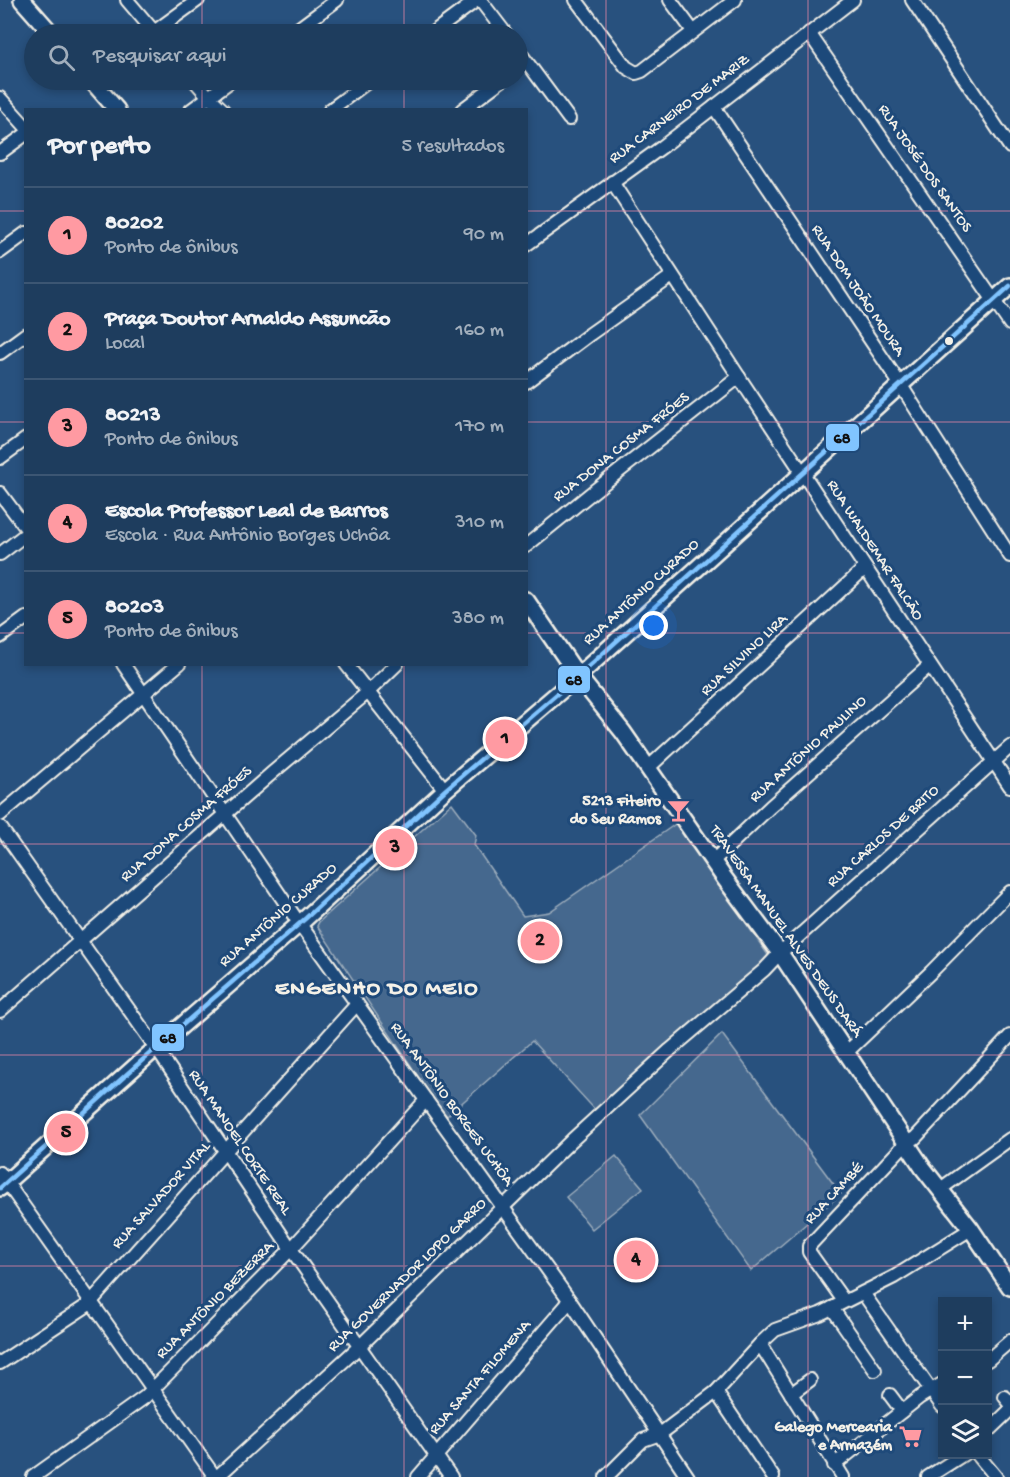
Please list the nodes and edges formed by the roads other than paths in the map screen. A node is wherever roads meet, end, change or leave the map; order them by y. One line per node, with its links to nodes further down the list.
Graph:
1 (22, 0): 11 (street)
2 (127, 0): 12 (street)
3 (198, 0): 13 (street)
4 (337, 0): 14 (street)
5 (479, 0): 15 (street); 16 (street)
6 (576, 0): 17 (street)
7 (670, 0): 17 (street)
8 (735, 0): 17 (street)
9 (853, 0): 18 (street, RUA CARNEIRO DE MARIZ)
10 (912, 0): 36 (street)
11 (43, 24)
12 (147, 24)
13 (167, 24)
14 (305, 24)
15 (445, 24)
16 (498, 24)
17 (693, 32)
18 (809, 33): 27 (street, RUA CARNEIRO DE MARIZ); 44 (street, RUA JOSÉ DOS SANTOS)
19 (528, 71): 33 (street)
20 (100, 90): 28 (street)
21 (203, 90): 25 (street)
22 (218, 90): 25 (street)
23 (357, 90): 31 (street)
24 (489, 90): 32 (street)
25 (209, 97): 29 (street); 30 (street)
26 (0, 98): 34 (street)
27 (714, 107): 38 (street, RUA CARNEIRO DE MARIZ); 50 (street, RUA DOM JOÃO MOURA)
28 (115, 108)
29 (194, 108)
30 (221, 108)
31 (333, 108)
32 (465, 108)
33 (569, 119)
34 (24, 125)
35 (24, 135): 37 (street)
36 (1010, 147)
37 (0, 153)
38 (612, 182): 40 (street, RUA CARNEIRO DE MARIZ); 42 (street, RUA WALDEMAR FALCÃO)
39 (24, 234): 41 (street)
40 (528, 244)
41 (0, 252)
42 (672, 276): 48 (street, RUA WALDEMAR FALCÃO); 49 (street)
43 (1010, 286): 44 (street, RUA ANTÔNIO CURADO)
44 (995, 300): 45 (street, RUA JOSÉ DOS SANTOS); 50 (street, RUA ANTÔNIO CURADO)
45 (1010, 324)
46 (24, 335): 47 (street)
47 (0, 353)
48 (739, 377): 53 (street, RUA WALDEMAR FALCÃO); 57 (street, RUA DONA COSMA FRÓES)
49 (528, 380)
50 (900, 384): 53 (street, RUA ANTÔNIO CURADO); 59 (street, RUA DOM JOÃO MOURA)
51 (24, 440): 52 (street)
52 (0, 458)
53 (803, 472): 60 (street, RUA WALDEMAR FALCÃO); 69 (street, RUA ANTÔNIO CURADO)
54 (0, 493): 55 (street)
55 (24, 525)
56 (24, 536): 58 (street)
57 (528, 544)
58 (0, 554)
59 (1010, 556)
60 (865, 568): 68 (street, RUA WALDEMAR FALCÃO); 74 (street, RUA SILVINO LIRA)
61 (528, 603): 69 (street, TRAVESSA MANUEL ALVES DEUS DARÁ)
62 (24, 619): 63 (street)
63 (0, 637)
64 (124, 666): 71 (street, RUA ANTÔNIO BORGES UCHÔA)
65 (177, 666): 71 (street)
66 (347, 666): 70 (street)
67 (395, 666): 70 (street, RUA DONA COSMA FRÓES)
68 (929, 666): 73 (street, RUA WALDEMAR FALCÃO); 80 (street, RUA ANTÔNIO PAULINO)
69 (578, 676): 74 (street, TRAVESSA MANUEL ALVES DEUS DARÁ); 76 (street, RUA ANTÔNIO CURADO)
70 (367, 693): 76 (street); 77 (street, RUA DONA COSMA FRÓES)
71 (144, 696): 77 (street, RUA ANTÔNIO BORGES UCHÔA); 78 (street)
72 (1010, 747): 73 (street, RUA CARLOS DE BRITO)
73 (994, 761): 75 (street, RUA WALDEMAR FALCÃO); 84 (street, RUA CARLOS DE BRITO)
74 (648, 768): 80 (street, TRAVESSA MANUEL ALVES DEUS DARÁ)
75 (1010, 786)
76 (445, 790): 82 (street, RUA ANTÔNIO CURADO)
77 (225, 814): 82 (street, RUA ANTÔNIO BORGES UCHÔA); 83 (street, RUA DONA COSMA FRÓES)
78 (0, 815)
79 (0, 827): 83 (street, RUA MANOEL CORTE REAL)
80 (713, 861): 84 (street, TRAVESSA MANUEL ALVES DEUS DARÁ)
81 (1010, 892): 89 (street)
82 (299, 922): 85 (street, RUA ANTÔNIO BORGES UCHÔA); 88 (street, RUA ANTÔNIO CURADO)
83 (80, 941): 86 (street, RUA DONA COSMA FRÓES); 88 (street, RUA MANOEL CORTE REAL)
84 (780, 953): 89 (street, TRAVESSA MANUEL ALVES DEUS DARÁ); 96 (street, RUA GOVERNADOR LOPO GARRO)
85 (357, 1004): 90 (street, RUA ANTÔNIO BORGES UCHÔA); 93 (street, RUA SALVADOR VITAL)
86 (0, 1011)
87 (1010, 1036): 92 (street)
88 (156, 1048): 93 (street, RUA MANOEL CORTE REAL); 94 (street, RUA ANTÔNIO CURADO)
89 (847, 1052): 92 (street, TRAVESSA MANUEL ALVES DEUS DARÁ)
90 (426, 1100): 96 (street, RUA ANTÔNIO BORGES UCHÔA); 98 (street, RUA ANTÔNIO BEZERRA)
91 (1010, 1139): 95 (street)
92 (906, 1143): 95 (street, TRAVESSA MANUEL ALVES DEUS DARÁ); 103 (street, RUA CAMBÉ)
93 (224, 1150): 98 (street, RUA MANOEL CORTE REAL); 101 (street, RUA SALVADOR VITAL)
94 (2, 1181): 101 (street)
95 (939, 1190): 97 (street, TRAVESSA MANUEL ALVES DEUS DARÁ)
96 (504, 1206): 102 (street, RUA ANTÔNIO BORGES UCHÔA); 107 (street, RUA GOVERNADOR LOPO GARRO)
97 (971, 1229): 99 (street, TRAVESSA MANUEL ALVES DEUS DARÁ); 100 (street)
98 (291, 1249): 107 (street, RUA MANOEL CORTE REAL); 113 (street, RUA ANTÔNIO BEZERRA)
99 (1010, 1287)
100 (863, 1293): 103 (street); 112 (street)
101 (91, 1300): 109 (street, RUA SALVADOR VITAL); 113 (street)
102 (570, 1301): 121 (street, RUA ANTÔNIO BORGES UCHÔA); 122 (street, RUA SANTA FILOMENA)
103 (844, 1301): 104 (street)
104 (832, 1308): 106 (street); 110 (street)
105 (1010, 1341): 108 (street)
106 (760, 1344): 114 (street); 115 (street)
107 (360, 1346): 122 (street, RUA MANOEL CORTE REAL); 128 (street, RUA GOVERNADOR LOPO GARRO)
108 (992, 1356)
109 (0, 1364)
110 (875, 1370)
111 (810, 1380): 115 (street)
112 (937, 1387): 117 (street); 119 (street)
113 (152, 1389): 127 (street, RUA ANTÔNIO BEZERRA); 128 (street)
114 (716, 1392): 121 (street); 133 (street)
115 (791, 1394): 125 (street)
116 (890, 1395): 119 (street)
117 (942, 1405)
118 (1010, 1410): 120 (street)
119 (902, 1411): 125 (street)
120 (992, 1426)
121 (660, 1434): 131 (street); 132 (street, RUA ANTÔNIO BORGES UCHÔA)
122 (436, 1456): 129 (street, RUA SANTA FILOMENA); 130 (street, RUA MANOEL CORTE REAL)
123 (957, 1459): 126 (street)
124 (980, 1459): 137 (street)
125 (834, 1465): 134 (street)
126 (944, 1466): 135 (street); 136 (street)
127 (33, 1477)
128 (216, 1477)
129 (418, 1477)
130 (451, 1477)
131 (606, 1477)
132 (688, 1477)
133 (773, 1477)
134 (843, 1477)
135 (928, 1477)
136 (953, 1477)
137 (996, 1477)

